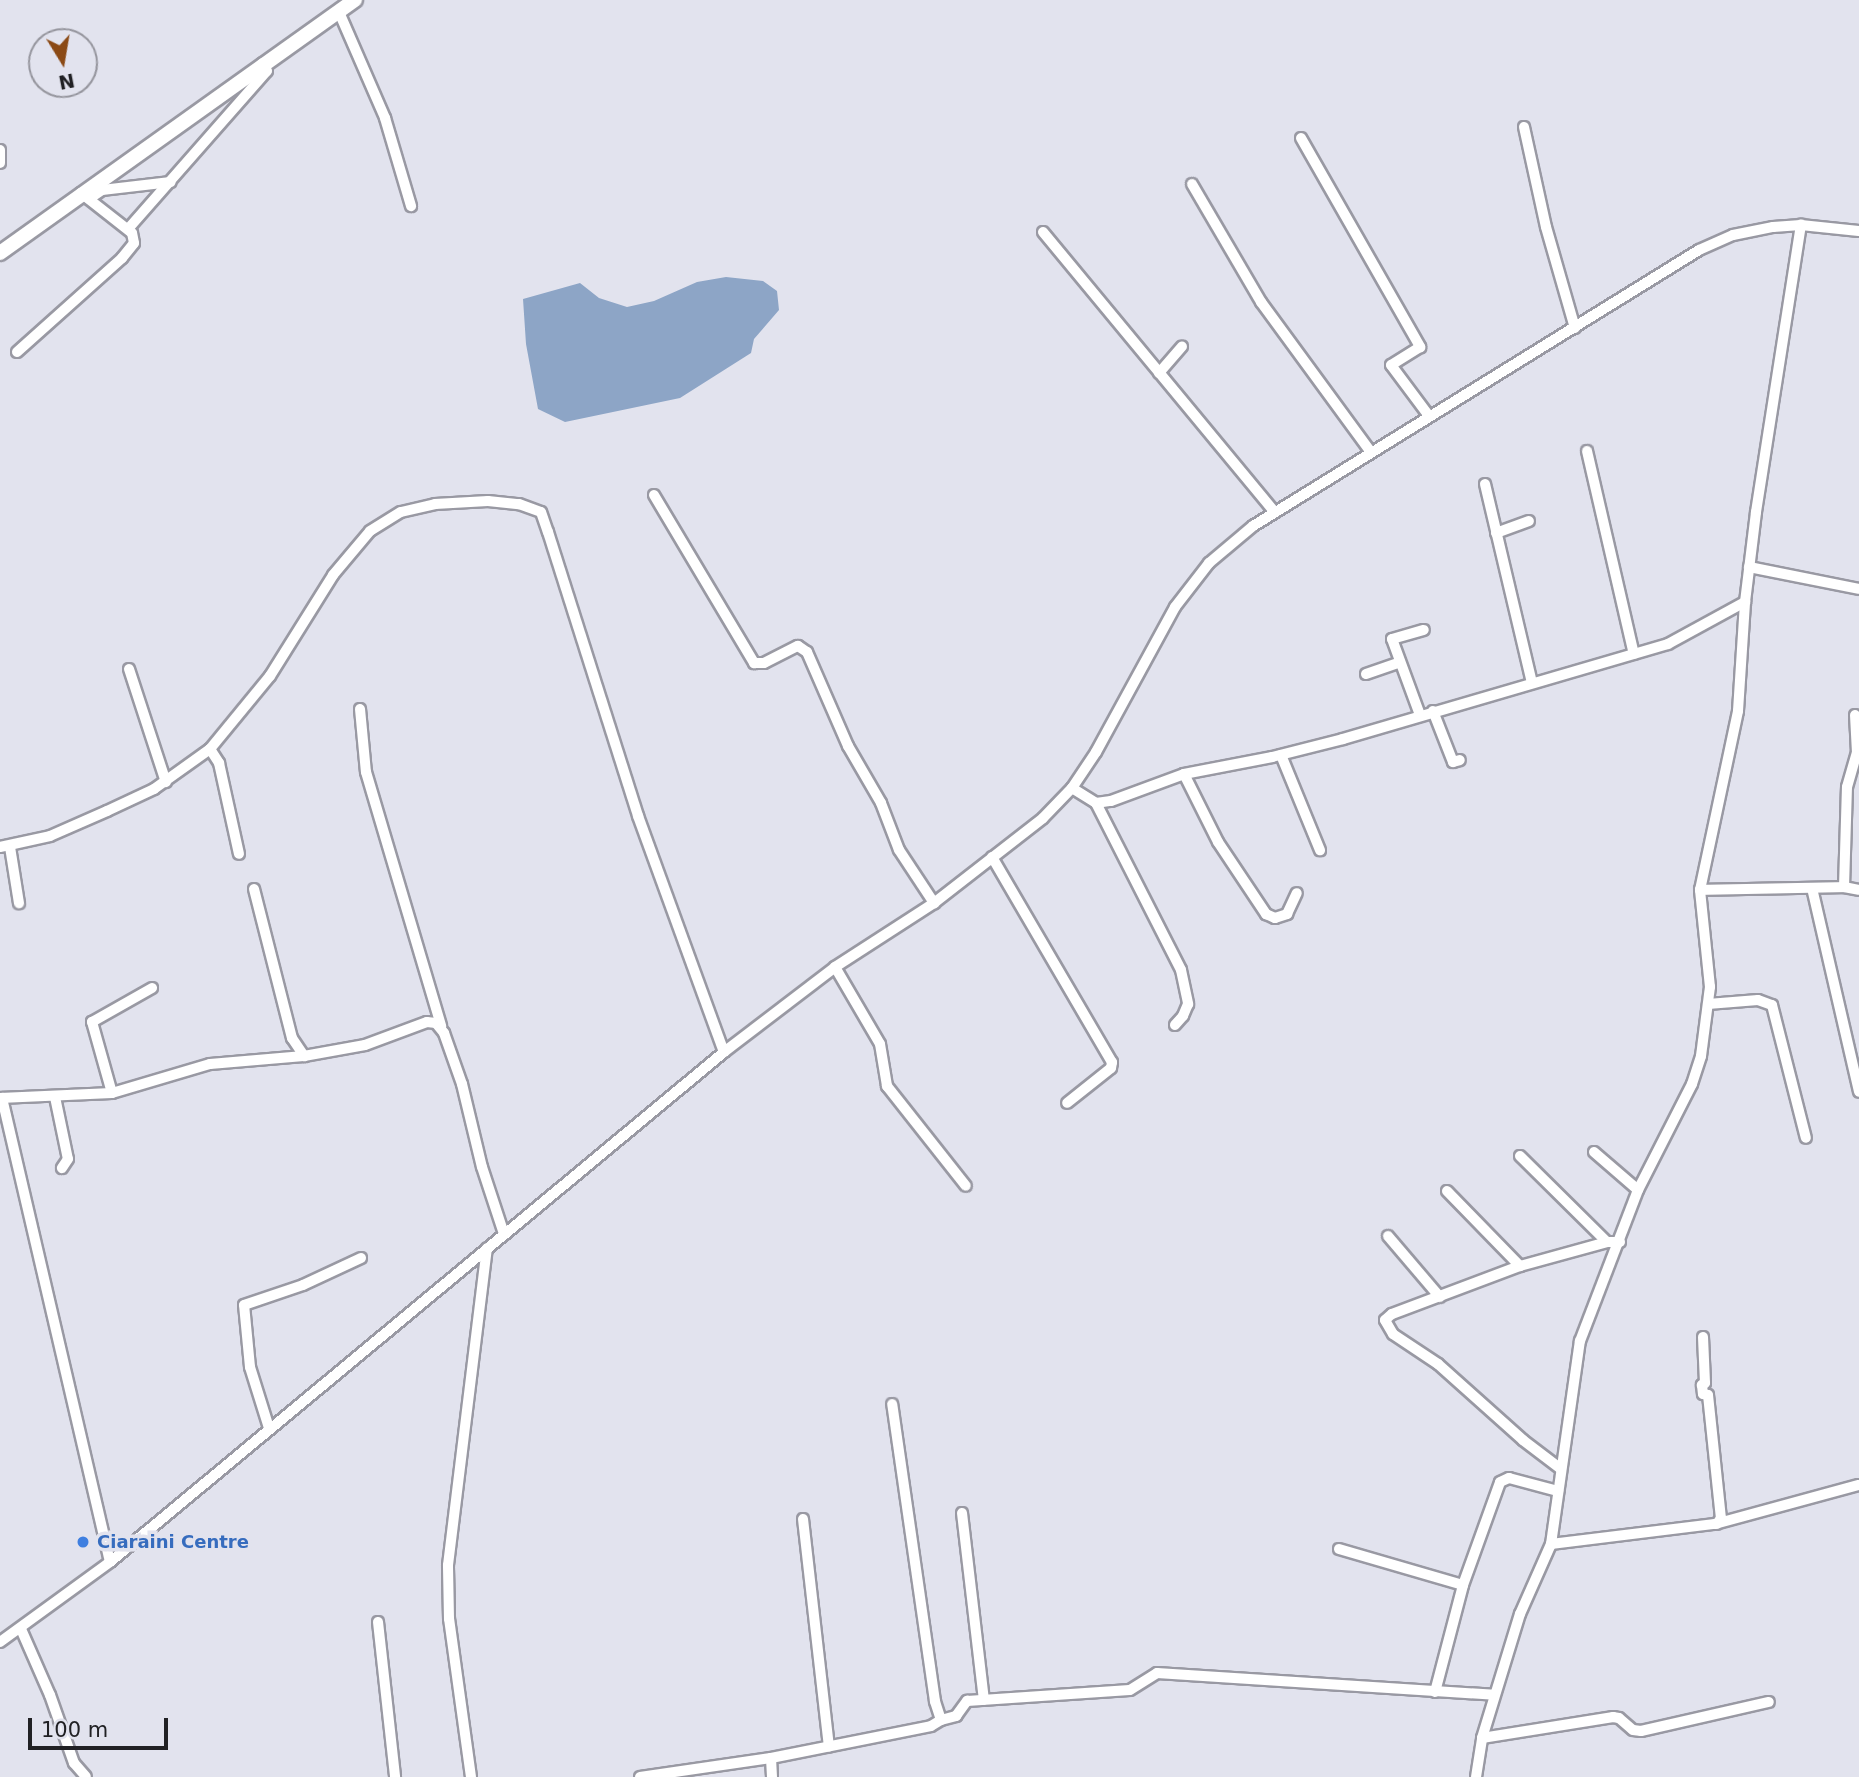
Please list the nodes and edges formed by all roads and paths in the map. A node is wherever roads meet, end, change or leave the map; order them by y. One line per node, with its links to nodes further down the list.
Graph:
1 (355, 0): 2 (street)
2 (339, 12): 3 (street); 11 (street)
3 (262, 63): 8 (street); 10 (street)
4 (1524, 127): 17 (street)
5 (1301, 138): 21 (street)
6 (0, 150): 7 (street)
7 (0, 163)
8 (171, 182): 10 (street); 13 (street)
9 (1192, 184): 23 (street)
10 (85, 196): 13 (street); 16 (street)
11 (411, 206)
12 (1801, 225): 14 (street); 17 (street); 29 (street)
13 (128, 229): 19 (street)
14 (1859, 231)
15 (1043, 232): 20 (street)
16 (0, 253)
17 (1575, 328): 21 (street)
18 (1182, 347): 20 (street)
19 (17, 352)
20 (1159, 373): 26 (street)
21 (1429, 416): 23 (street)
22 (1587, 450): 33 (street)
23 (1370, 451): 26 (street)
24 (1485, 484): 28 (street)
25 (654, 495): 60 (street)
26 (1275, 512): 47 (street)
27 (1530, 521): 28 (street)
28 (1496, 533): 37 (street)
29 (1749, 567): 30 (street); 31 (street)
30 (1859, 589)
31 (1745, 602): 33 (street); 56 (street)
32 (1423, 629): 34 (street)
33 (1634, 654): 37 (street)
34 (1401, 662): 36 (street); 40 (street)
35 (129, 669): 46 (street)
36 (1366, 674)
37 (1532, 683): 39 (street)
38 (360, 709): 65 (street)
39 (1433, 711): 40 (street); 44 (street)
40 (1420, 715): 43 (street)
41 (1855, 715): 53 (street)
42 (210, 748): 46 (street); 51 (street); 66 (street)
43 (1281, 755): 45 (street); 50 (street)
44 (1460, 760)
45 (1184, 774): 48 (street); 58 (street)
46 (166, 782): 49 (street)
47 (1072, 788): 48 (street); 52 (street)
48 (1096, 803): 64 (street)
49 (5, 847): 59 (street)
50 (1320, 850)
51 (239, 854)
52 (992, 857): 60 (street); 72 (street)
53 (1844, 887): 54 (street); 57 (street)
54 (1812, 888): 56 (street); 68 (street)
55 (254, 889): 67 (street)
56 (1700, 890): 63 (street)
57 (1859, 890)
58 (1297, 893)
59 (19, 903)
60 (934, 903): 61 (street)
61 (835, 967): 66 (street); 77 (street)
62 (152, 988): 69 (street)
63 (1708, 1004): 73 (street); 78 (street)
64 (1175, 1025)
65 (441, 1026): 67 (street); 80 (street)
66 (724, 1052): 80 (street)
67 (304, 1056): 69 (street)
68 (1859, 1092)
69 (111, 1093): 70 (street)
70 (55, 1097): 71 (street); 76 (street)
71 (1, 1098): 99 (street)
72 (1067, 1103)
73 (1806, 1138)
74 (1594, 1152): 78 (street)
75 (1520, 1156): 82 (street)
76 (62, 1168)
77 (966, 1186)
78 (1638, 1190): 83 (street)
79 (1447, 1191): 86 (street)
80 (504, 1234): 84 (street)
81 (1388, 1236): 87 (street)
82 (1607, 1242): 83 (street); 86 (street)
83 (1620, 1242): 91 (street)
84 (487, 1248): 90 (street); 114 (street)
85 (361, 1258): 90 (street)
86 (1520, 1266): 87 (street)
87 (1440, 1297): 91 (street)
88 (1703, 1337): 96 (street)
89 (892, 1404): 108 (street)
90 (269, 1428): 99 (street)
91 (1561, 1469): 93 (street)
92 (1859, 1485): 96 (street)
93 (1558, 1491): 97 (street); 100 (street)
94 (962, 1513): 106 (street)
95 (803, 1519): 110 (street)
96 (1717, 1524): 97 (street)
97 (1551, 1544): 105 (street)
98 (1339, 1549): 100 (street)
99 (110, 1562): 102 (street)
100 (1463, 1585): 104 (street)
101 (378, 1622): 113 (street)
102 (21, 1629): 103 (street); 112 (street)
103 (0, 1642)
104 (1435, 1692): 105 (street); 106 (street)
105 (1494, 1695): 109 (street)
106 (984, 1700): 108 (street)
107 (1769, 1702): 109 (street)
108 (941, 1720): 110 (street)
109 (1482, 1738): 117 (street)
110 (828, 1747): 111 (street)
111 (771, 1758): 115 (street); 116 (street)
112 (86, 1777)
113 (396, 1777)
114 (471, 1777)
115 (647, 1777)
116 (772, 1777)
117 (1476, 1777)

